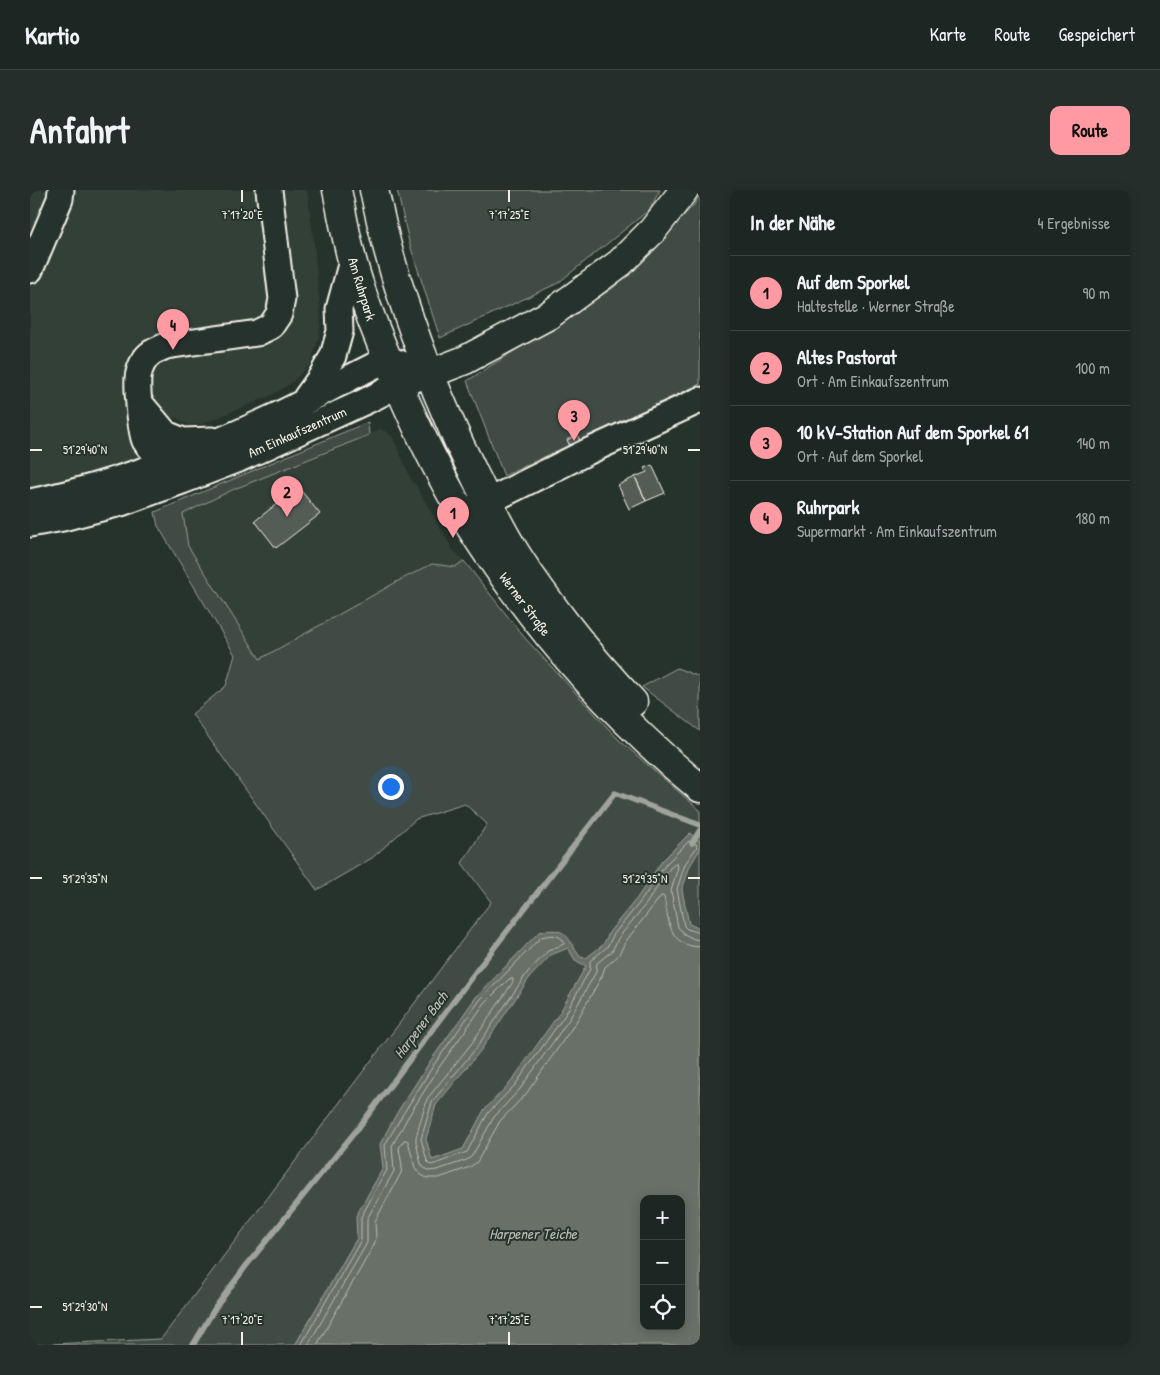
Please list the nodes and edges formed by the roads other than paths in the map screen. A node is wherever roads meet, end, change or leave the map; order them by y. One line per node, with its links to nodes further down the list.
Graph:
1 (61, 190): 7 (street)
2 (269, 190): 12 (street)
3 (337, 190): 6 (main road, Am Ruhrpark)
4 (374, 190): 9 (main road)
5 (684, 190): 9 (main road)
6 (352, 261): 8 (main road, Am Ruhrpark); 11 (street, Am Einkaufszentrum)
7 (30, 270)
8 (388, 359): 9 (street); 10 (main road, Am Ruhrpark); 11 (street, Am Einkaufszentrum)
9 (429, 374): 10 (street, Am Einkaufszentrum); 17 (main road, Werner Straße)
10 (398, 385): 18 (main road, Werner Straße); 19 (street, Am Einkaufszentrum)
11 (304, 402): 14 (street, Am Einkaufszentrum)
12 (140, 403): 14 (street, Am Einkaufszentrum); 15 (street)
13 (697, 407): 17 (street)
14 (222, 440): 15 (street, Am Einkaufszentrum)
15 (174, 460): 16 (street, Am Einkaufszentrum)
16 (30, 502)
17 (487, 502): 18 (street); 20 (main road, Werner Straße)
18 (461, 512): 21 (main road, Werner Straße)
19 (30, 524)
20 (700, 764)
21 (700, 788)

